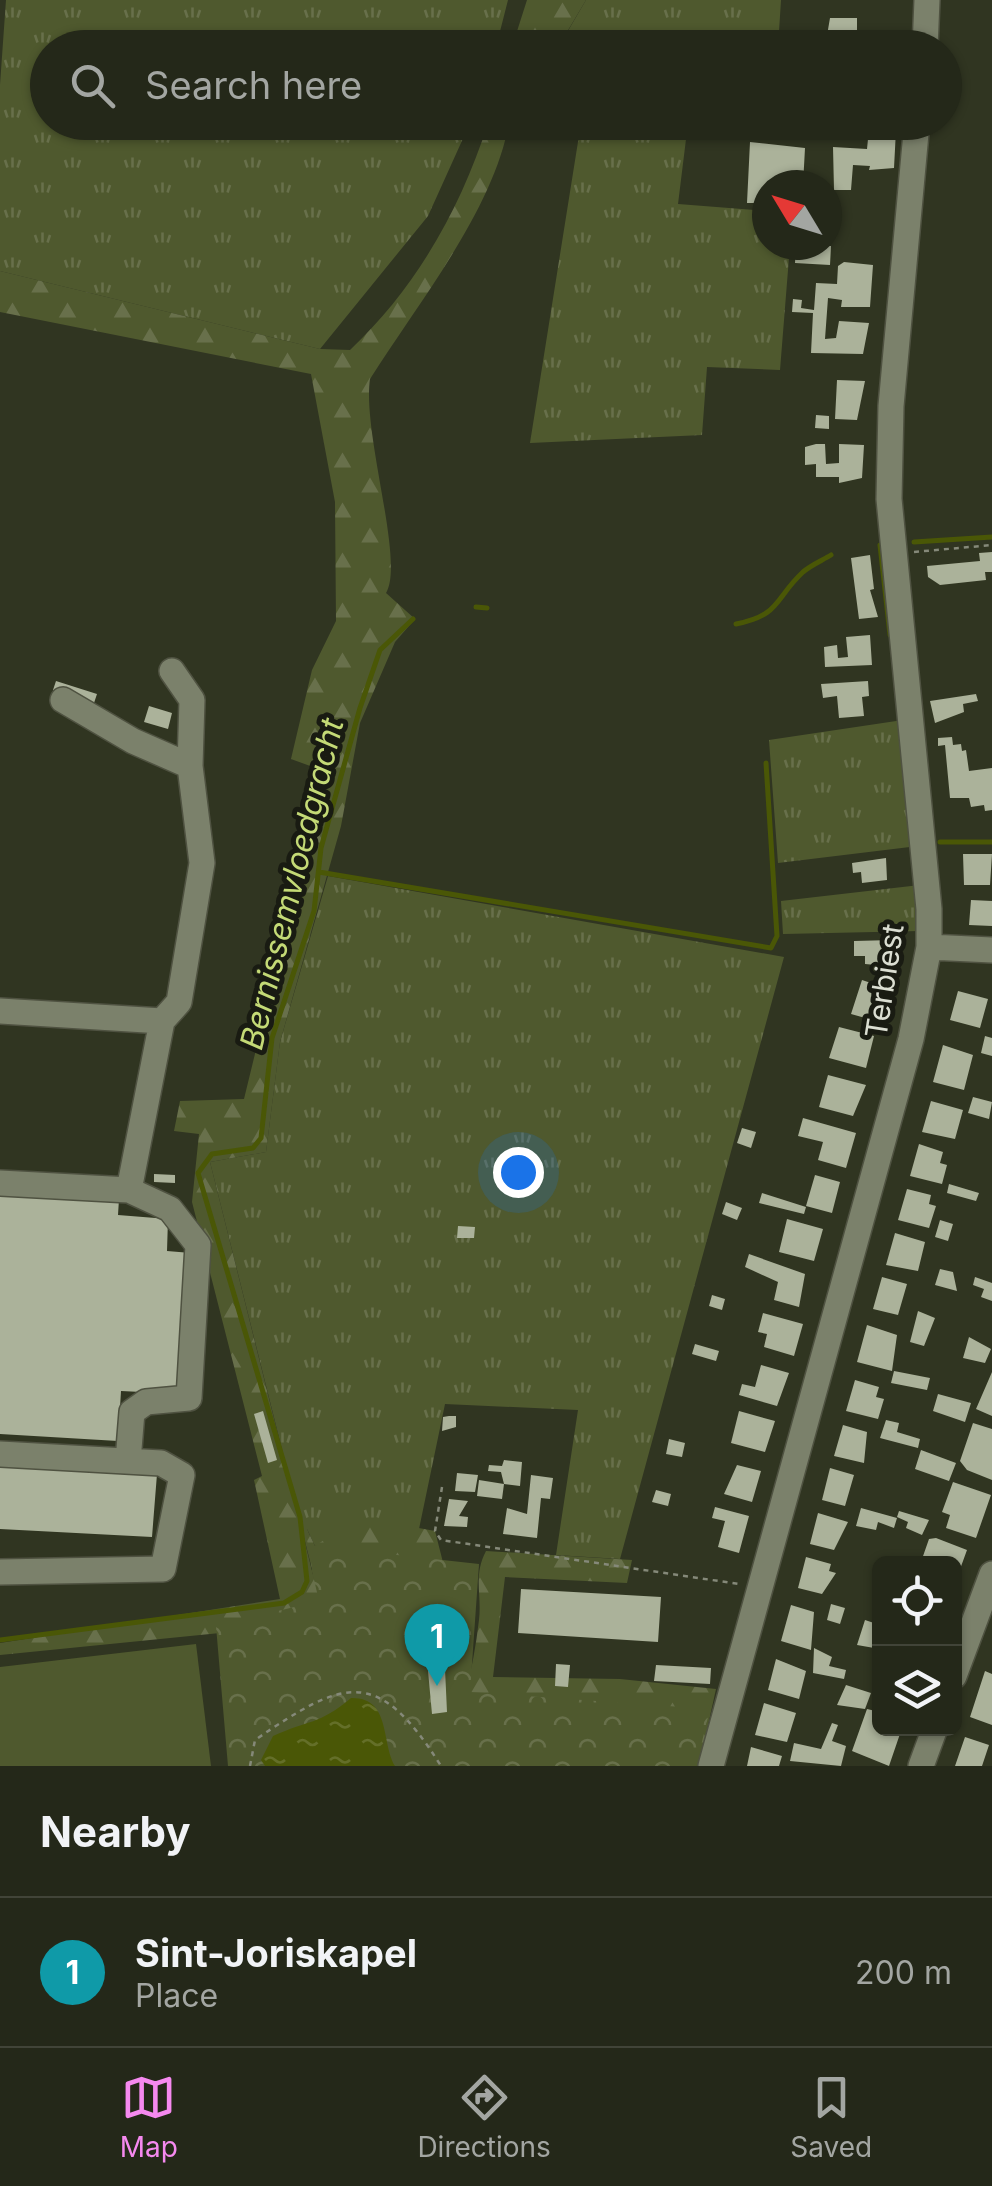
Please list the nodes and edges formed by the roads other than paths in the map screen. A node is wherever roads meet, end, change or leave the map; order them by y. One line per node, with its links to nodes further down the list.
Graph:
1 (927, 0): 2 (street)
2 (925, 30)
3 (916, 140): 7 (street, Terbiest)
4 (172, 671): 6 (street)
5 (62, 700): 6 (street)
6 (190, 766): 10 (street)
7 (929, 946): 8 (street); 19 (street, Terbiest)
8 (992, 950)
9 (0, 1011): 10 (street)
10 (162, 1021): 12 (street)
11 (0, 1182): 12 (street)
12 (129, 1190): 14 (street)
13 (0, 1454): 14 (street)
14 (128, 1460): 15 (street)
15 (0, 1572)
16 (992, 1574): 17 (street)
17 (962, 1655)
18 (932, 1736): 20 (street)
19 (712, 1766)
20 (921, 1766)

